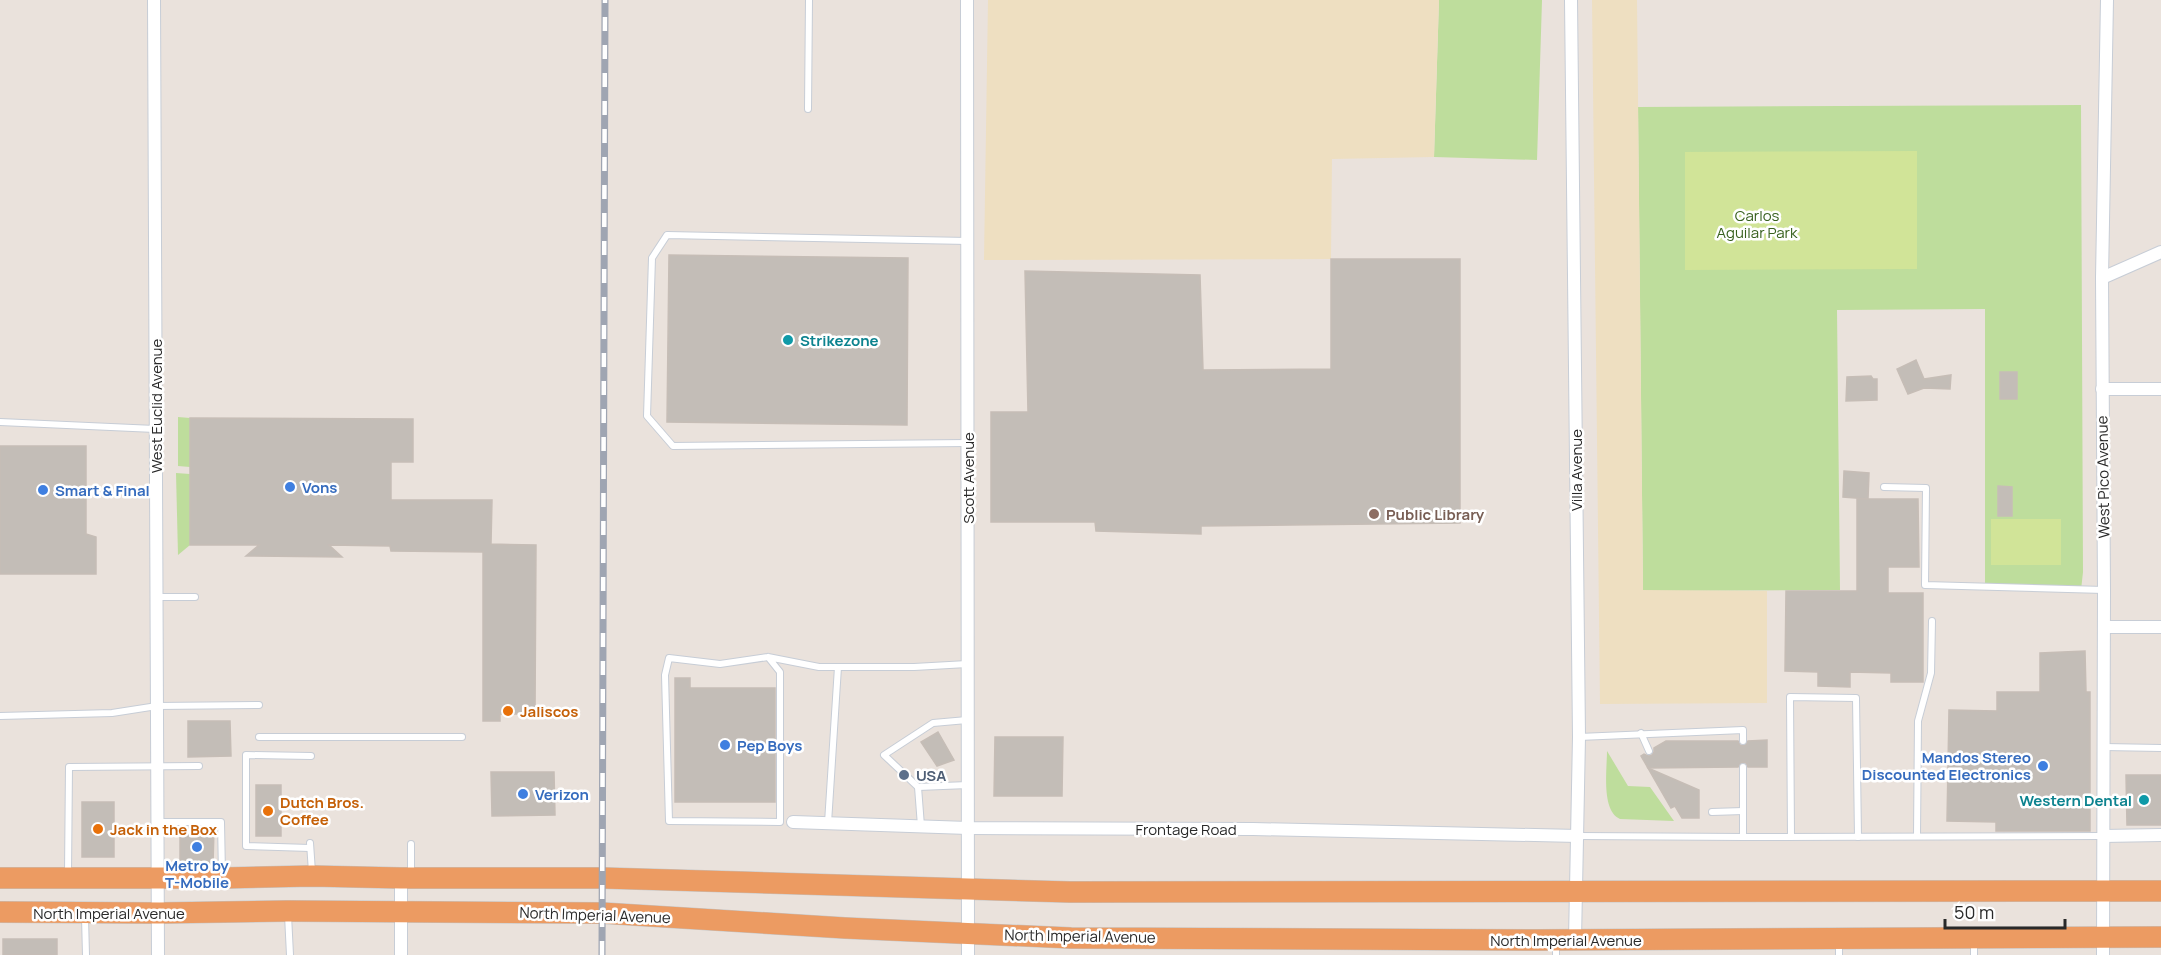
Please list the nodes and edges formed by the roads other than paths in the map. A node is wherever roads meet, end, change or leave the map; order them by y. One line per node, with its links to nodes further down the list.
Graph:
1 (154, 0): 13 (street, West Euclid Avenue)
2 (809, 0): 6 (lane)
3 (967, 0): 7 (street, Scott Avenue)
4 (1570, 0): 32 (street, Villa Avenue)
5 (2107, 0): 9 (street, West Pico Avenue)
6 (808, 109)
7 (968, 241): 14 (street, Scott Avenue); 14 (lane)
8 (2161, 252): 9 (street)
9 (2102, 278): 11 (street, West Pico Avenue)
10 (2161, 388): 11 (street)
11 (2103, 389): 16 (street, West Pico Avenue)
12 (0, 422): 13 (lane)
13 (156, 429): 17 (street, West Euclid Avenue)
14 (968, 443): 23 (street, Scott Avenue)
15 (1884, 487): 16 (lane)
16 (2104, 590): 20 (street, West Pico Avenue)
17 (157, 597): 18 (lane); 26 (street, West Euclid Avenue)
18 (195, 597)
19 (1932, 621): 53 (lane)
20 (2104, 627): 21 (street); 34 (street, West Pico Avenue)
21 (2161, 627)
22 (768, 657): 24 (lane); 46 (lane); 46 (lane)
23 (968, 664): 24 (lane); 28 (street, Scott Avenue)
24 (838, 668): 48 (lane)
25 (259, 705): 26 (lane)
26 (157, 706): 27 (lane); 38 (street, West Euclid Avenue)
27 (0, 716)
28 (968, 720): 41 (street, Scott Avenue); 42 (lane)
29 (1641, 733): 32 (lane); 33 (lane); 36 (lane)
30 (259, 736): 31 (lane)
31 (462, 737)
32 (1579, 737): 52 (street, Villa Avenue)
33 (1743, 741)
34 (2104, 747): 35 (lane); 54 (street, West Pico Avenue)
35 (2161, 748)
36 (1649, 751)
37 (311, 756): 59 (lane)
38 (157, 765): 39 (lane); 45 (street, West Euclid Avenue); 61 (lane)
39 (199, 766)
40 (1743, 767): 43 (lane)
41 (968, 785): 42 (lane); 50 (street, Scott Avenue)
42 (918, 787): 49 (lane)
43 (1743, 811): 44 (lane); 55 (lane)
44 (1712, 812)
45 (158, 822): 62 (street, West Euclid Avenue); 63 (lane)
46 (780, 822): 47 (lane)
47 (794, 822): 48 (street, Frontage Road)
48 (828, 823): 49 (street, Frontage Road)
49 (922, 826): 50 (street, Frontage Road)
50 (968, 828): 52 (street, Frontage Road); 65 (street, Scott Avenue)
51 (2161, 835): 54 (street)
52 (1578, 836): 55 (lane); 66 (street, Villa Avenue)
53 (1917, 836): 54 (lane); 57 (lane)
54 (2103, 836): 68 (street, West Pico Avenue)
55 (1743, 837): 56 (lane)
56 (1791, 837): 57 (lane); 57 (lane)
57 (1858, 837)
58 (411, 844): 64 (lane)
59 (312, 876): 63 (highway); 64 (highway)
60 (0, 878): 61 (highway)
61 (68, 878): 62 (highway)
62 (158, 878): 63 (highway); 73 (street, West Euclid Avenue)
63 (222, 878)
64 (406, 878): 65 (highway); 71 (street)
65 (968, 889): 66 (highway); 74 (street, Scott Avenue)
66 (1576, 891): 68 (highway); 76 (street, Villa Avenue)
67 (2161, 891): 68 (highway)
68 (2103, 893): 79 (street, West Pico Avenue)
69 (288, 911): 71 (highway, North Imperial Avenue); 73 (highway, North Imperial Avenue); 82 (lane)
70 (0, 912): 72 (highway, North Imperial Avenue)
71 (401, 912): 74 (highway, North Imperial Avenue); 83 (street)
72 (85, 913): 73 (highway, North Imperial Avenue); 80 (lane)
73 (159, 913): 81 (street, West Euclid Avenue)
74 (968, 933): 76 (highway, North Imperial Avenue); 84 (street, Scott Avenue)
75 (2161, 938): 79 (highway, North Imperial Avenue)
76 (1563, 945): 77 (highway, North Imperial Avenue)
77 (1839, 947): 78 (highway, North Imperial Avenue)
78 (1974, 947): 79 (highway, North Imperial Avenue)
79 (2103, 947)
80 (86, 955)
81 (158, 955)
82 (290, 955)
83 (401, 955)
84 (968, 955)

